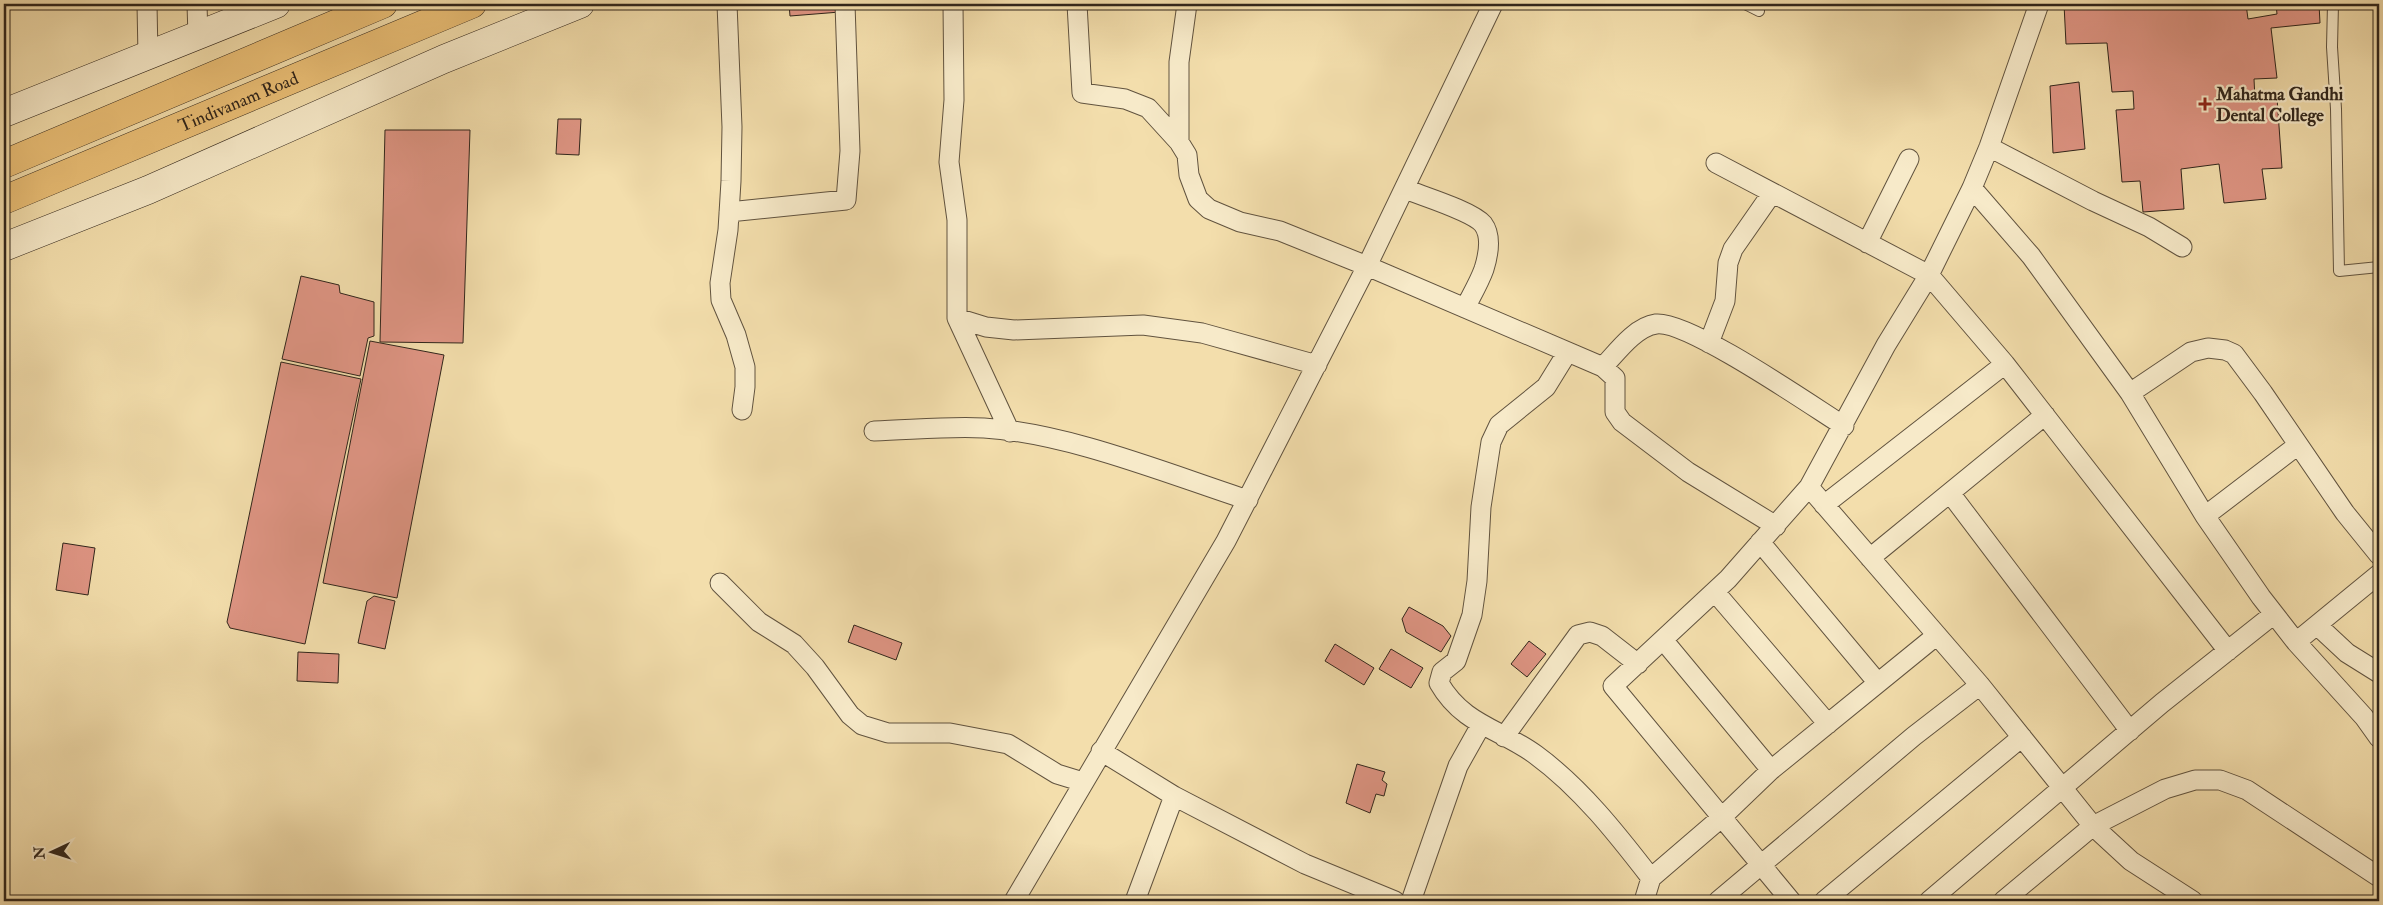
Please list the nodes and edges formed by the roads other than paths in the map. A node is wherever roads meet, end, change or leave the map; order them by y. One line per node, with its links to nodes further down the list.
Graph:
1 (147, 4): 18 (street)
2 (197, 4): 17 (street)
3 (276, 4): 17 (street)
4 (383, 4): 24 (highway)
5 (472, 4): 28 (highway, Tindivanam Road)
6 (580, 4): 31 (street)
7 (727, 4): 29 (street)
8 (845, 4): 29 (street)
9 (953, 4): 37 (street)
10 (1077, 4): 20 (street)
11 (1187, 4): 20 (street)
12 (1493, 4): 26 (street)
13 (1744, 4): 16 (lane)
14 (2039, 4): 21 (street)
15 (2333, 4): 34 (lane)
16 (1759, 10)
17 (198, 37): 18 (street)
18 (148, 56): 19 (street)
19 (4, 113)
20 (1179, 142): 33 (street)
21 (1989, 147): 25 (street); 32 (street)
22 (1909, 159): 30 (street)
23 (1716, 163): 27 (street)
24 (4, 164)
25 (1972, 188): 35 (street); 43 (street)
26 (1405, 189): 33 (street); 36 (street)
27 (1772, 193): 30 (street); 38 (street)
28 (4, 200)
29 (729, 212): 44 (street)
30 (1867, 243): 35 (street)
31 (4, 247)
32 (2182, 248)
33 (1367, 266): 36 (street); 41 (street)
34 (2379, 267)
35 (1929, 275): 40 (street); 46 (street)
36 (1465, 308): 39 (street)
37 (957, 318): 41 (street); 48 (street)
38 (1709, 343): 42 (street); 46 (street)
39 (1567, 353): 42 (street); 73 (street)
40 (2005, 364): 45 (street); 53 (street)
41 (1317, 365): 52 (street)
42 (1603, 367): 55 (street)
43 (2130, 393): 49 (street); 54 (street)
44 (742, 410)
45 (2045, 415): 51 (street); 67 (street)
46 (1844, 426): 50 (street)
47 (874, 432): 48 (street)
48 (1010, 432): 52 (street)
49 (2298, 445): 54 (street); 57 (street)
50 (1809, 487): 53 (street); 55 (street)
51 (1950, 493): 58 (street); 74 (street)
52 (1248, 500): 78 (street)
53 (1824, 505): 58 (street)
54 (2205, 516): 62 (street)
55 (1776, 526): 56 (street)
56 (1760, 542): 61 (street); 70 (street)
57 (2379, 555)
58 (1870, 558): 64 (street)
59 (2379, 574): 63 (street)
60 (720, 583): 80 (street)
61 (1715, 592): 65 (street); 72 (street)
62 (2274, 614): 66 (street); 67 (street)
63 (2318, 626): 66 (street); 69 (street)
64 (1937, 635): 70 (street); 71 (street)
65 (1664, 641): 68 (street); 79 (street)
66 (2296, 642): 77 (street)
67 (2228, 651): 74 (street)
68 (1638, 664): 76 (street); 83 (street)
69 (2379, 673)
70 (1878, 683): 72 (street)
71 (1980, 685): 75 (street); 85 (street)
72 (1828, 724): 79 (street)
73 (1482, 725): 76 (street); 91 (street)
74 (2130, 731): 81 (street)
75 (2022, 737): 81 (street); 95 (street)
76 (1504, 738): 87 (street)
77 (2379, 738)
78 (1102, 751): 80 (street); 82 (street)
79 (1771, 770): 83 (street)
80 (1083, 782): 88 (street)
81 (2063, 788): 84 (street); 96 (street)
82 (1174, 796): 89 (street); 90 (street)
83 (1722, 817): 85 (street); 87 (street)
84 (2093, 826): 86 (street); 97 (street); 98 (street)
85 (1759, 866): 93 (street); 94 (street)
86 (2379, 877)
87 (1650, 878): 92 (street)
88 (1014, 901)
89 (1135, 901)
90 (1395, 901)
91 (1411, 901)
92 (1644, 901)
93 (1718, 901)
94 (1791, 901)
95 (1824, 901)
96 (1929, 901)
97 (2003, 901)
98 (2193, 901)

